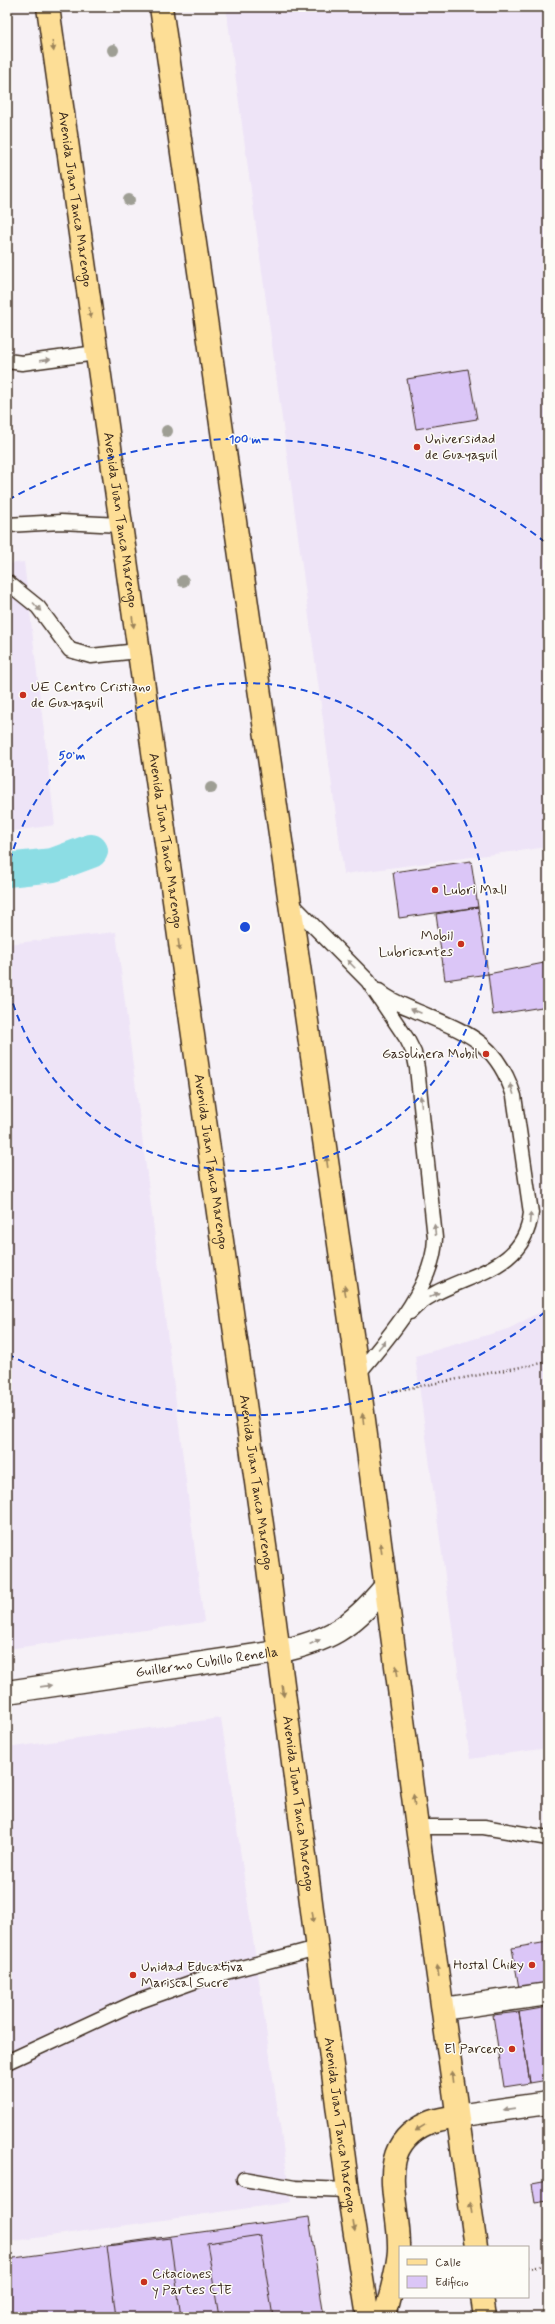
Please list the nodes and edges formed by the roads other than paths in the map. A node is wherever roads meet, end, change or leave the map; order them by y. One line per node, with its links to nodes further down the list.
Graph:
1 (48, 7): 3 (main road, Avenida Juan Tanca Marengo, one-way to 3)
2 (161, 7): 9 (main road)
3 (96, 353): 4 (lane, one-way to 3); 6 (main road, Avenida Juan Tanca Marengo)
4 (7, 361)
5 (7, 525): 6 (lane)
6 (120, 525): 8 (main road, Avenida Juan Tanca Marengo, one-way to 8)
7 (7, 582): 8 (lane, one-way to 8)
8 (138, 651): 14 (main road, Avenida Juan Tanca Marengo, one-way to 14)
9 (290, 902): 10 (lane, one-way to 9); 12 (main road, one-way to 9)
10 (368, 980): 11 (lane, one-way to 10); 11 (lane, one-way to 10)
11 (404, 1319): 12 (lane, one-way to 11)
12 (357, 1376): 13 (main road, one-way to 12)
13 (385, 1587): 14 (street, Guillermo Cubillo Renella, one-way to 13); 16 (main road, one-way to 13)
14 (277, 1652): 15 (street, Guillermo Cubillo Renella, one-way to 14); 18 (main road, Avenida Juan Tanca Marengo, one-way to 18)
15 (7, 1692)
16 (417, 1827): 17 (lane); 20 (main road, one-way to 16)
17 (548, 1838)
18 (318, 1948): 21 (lane); 25 (main road, Avenida Juan Tanca Marengo)
19 (548, 1994): 20 (street)
20 (443, 2009): 23 (main road, one-way to 20)
21 (7, 2062)
22 (548, 2103): 23 (street, one-way to 23)
23 (457, 2116): 26 (main road, one-way to 23); 29 (main road, one-way to 29)
24 (244, 2179): 25 (lane)
25 (348, 2190): 28 (main road, Avenida Juan Tanca Marengo, one-way to 28)
26 (476, 2246)
27 (482, 2298): 30 (main road)
28 (368, 2317)
29 (385, 2317)
30 (485, 2317)

